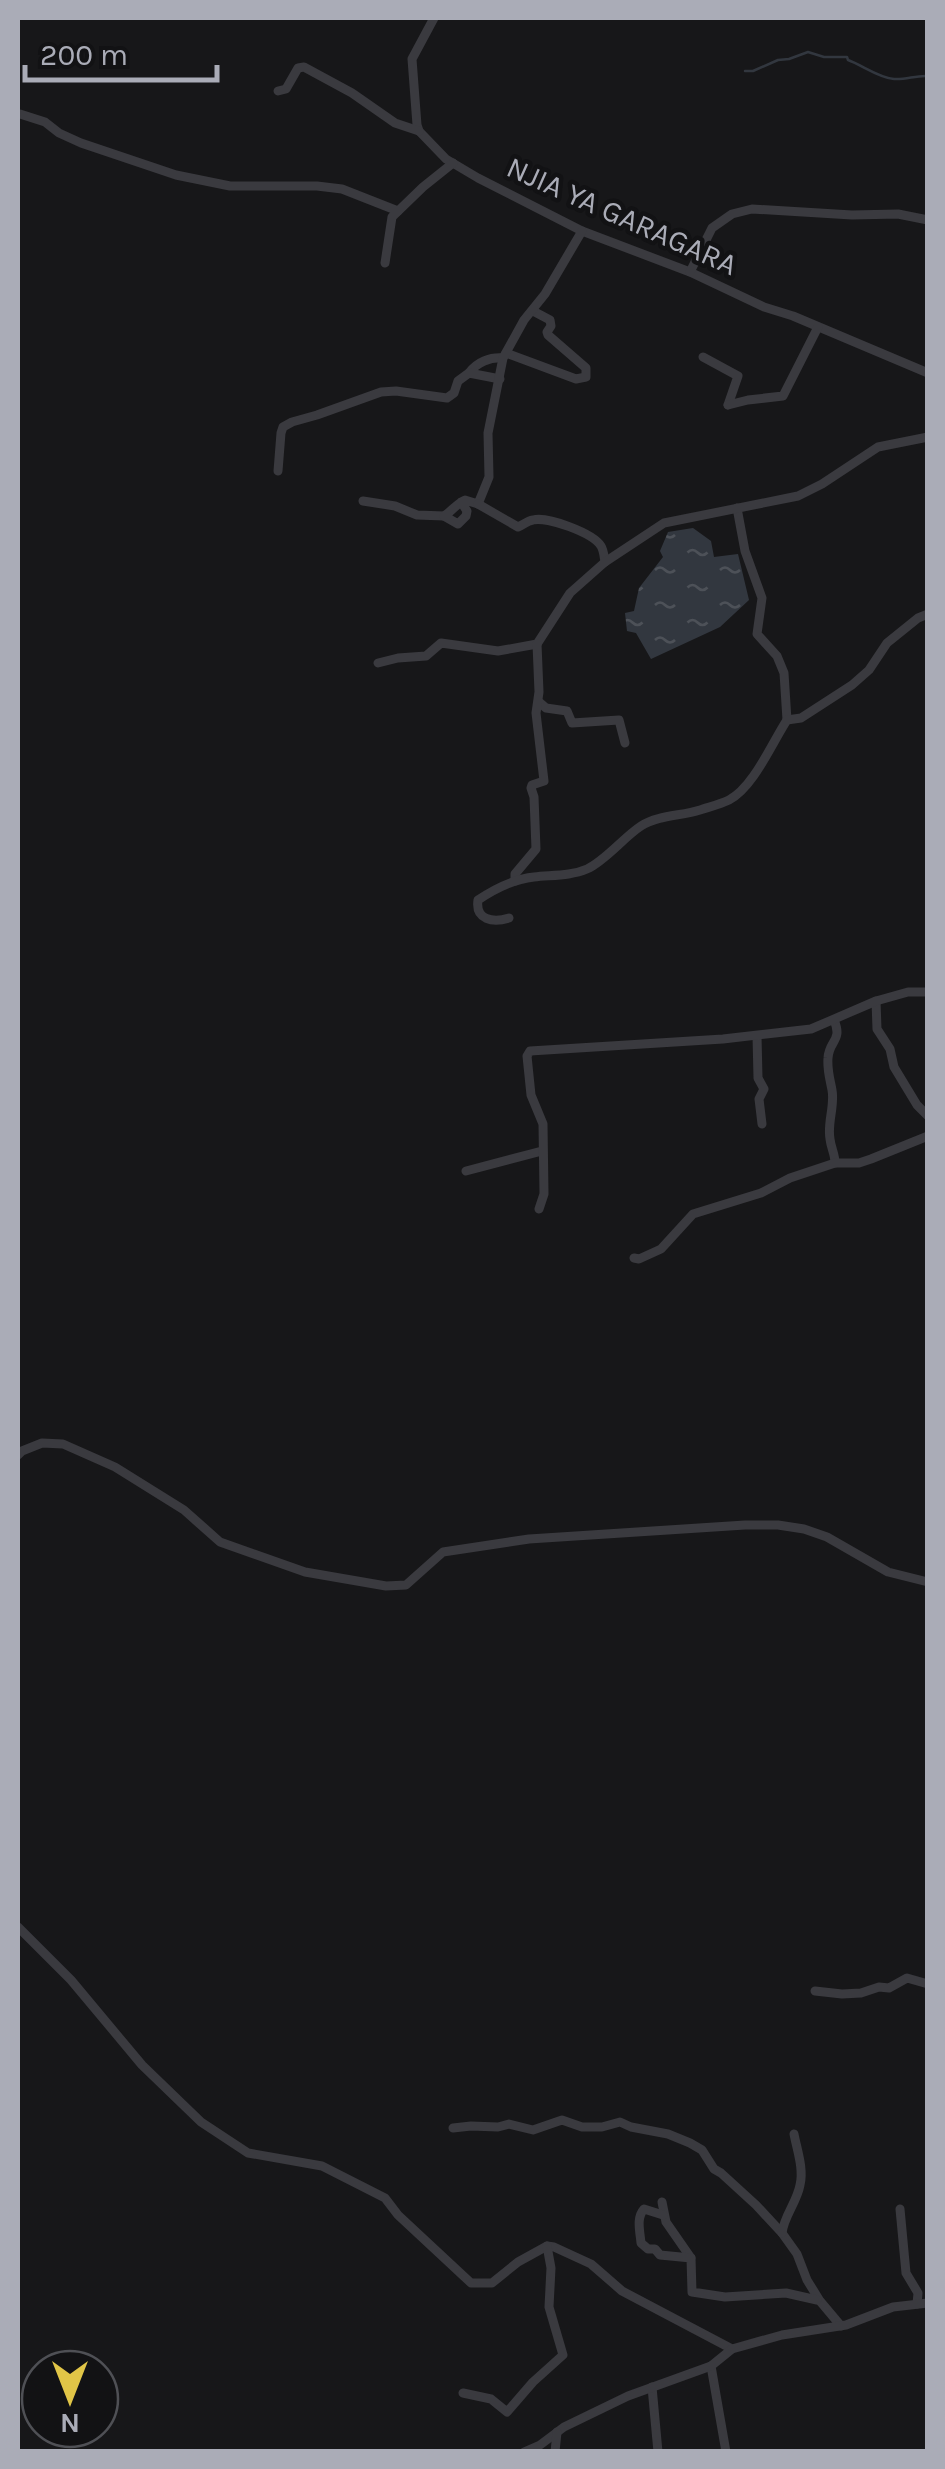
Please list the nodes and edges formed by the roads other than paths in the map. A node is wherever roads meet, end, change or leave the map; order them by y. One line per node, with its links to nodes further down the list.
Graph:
1 (434, 18): 4 (street)
2 (278, 90): 4 (street, NJIA YA GARAGARA)
3 (20, 114): 6 (street)
4 (419, 130): 5 (street, NJIA YA GARAGARA)
5 (453, 164): 6 (street); 8 (street, NJIA YA GARAGARA)
6 (398, 211): 9 (street)
7 (928, 220): 10 (street)
8 (582, 231): 10 (street, NJIA YA GARAGARA); 11 (street)
9 (385, 263)
10 (690, 272): 12 (street, NJIA YA GARAGARA)
11 (533, 311): 13 (street); 13 (street)
12 (818, 327): 14 (street); 16 (street, NJIA YA GARAGARA)
13 (504, 356): 15 (street); 17 (street)
14 (704, 357)
15 (468, 373): 17 (street); 19 (street)
16 (928, 373)
17 (500, 379): 21 (street)
18 (928, 437): 22 (street)
19 (278, 470)
20 (363, 502): 21 (street)
21 (478, 504): 23 (street)
22 (737, 508): 23 (street); 28 (street)
23 (605, 562): 25 (street)
24 (928, 614): 28 (street)
25 (537, 644): 26 (street); 27 (street)
26 (378, 663)
27 (539, 702): 29 (street); 30 (street)
28 (787, 720): 30 (street)
29 (625, 743)
30 (515, 881): 31 (street)
31 (509, 918)
32 (928, 992): 33 (street)
33 (876, 1001): 34 (street); 36 (street)
34 (834, 1020): 35 (street); 40 (street)
35 (757, 1036): 37 (street); 39 (street)
36 (928, 1116)
37 (762, 1124)
38 (928, 1136): 40 (street)
39 (542, 1151): 41 (street); 42 (street)
40 (835, 1163): 43 (street)
41 (466, 1171)
42 (539, 1210)
43 (634, 1258)
44 (18, 1455): 45 (street)
45 (928, 1582)
46 (18, 1927): 55 (street)
47 (928, 1984): 48 (street)
48 (816, 1991)
49 (452, 2128): 54 (street)
50 (794, 2134): 54 (street)
51 (662, 2202): 53 (street)
52 (900, 2210): 58 (street)
53 (663, 2215): 56 (street); 56 (street)
54 (782, 2234): 57 (street)
55 (547, 2246): 60 (street); 63 (street)
56 (691, 2258): 57 (street)
57 (820, 2300): 59 (street)
58 (922, 2303): 59 (street)
59 (840, 2326): 60 (street)
60 (732, 2350): 61 (street)
61 (711, 2366): 62 (street); 68 (street)
62 (652, 2387): 64 (street); 67 (street)
63 (463, 2393)
64 (558, 2432): 65 (street); 66 (street)
65 (525, 2451)
66 (555, 2452)
67 (658, 2452)
68 (726, 2452)

